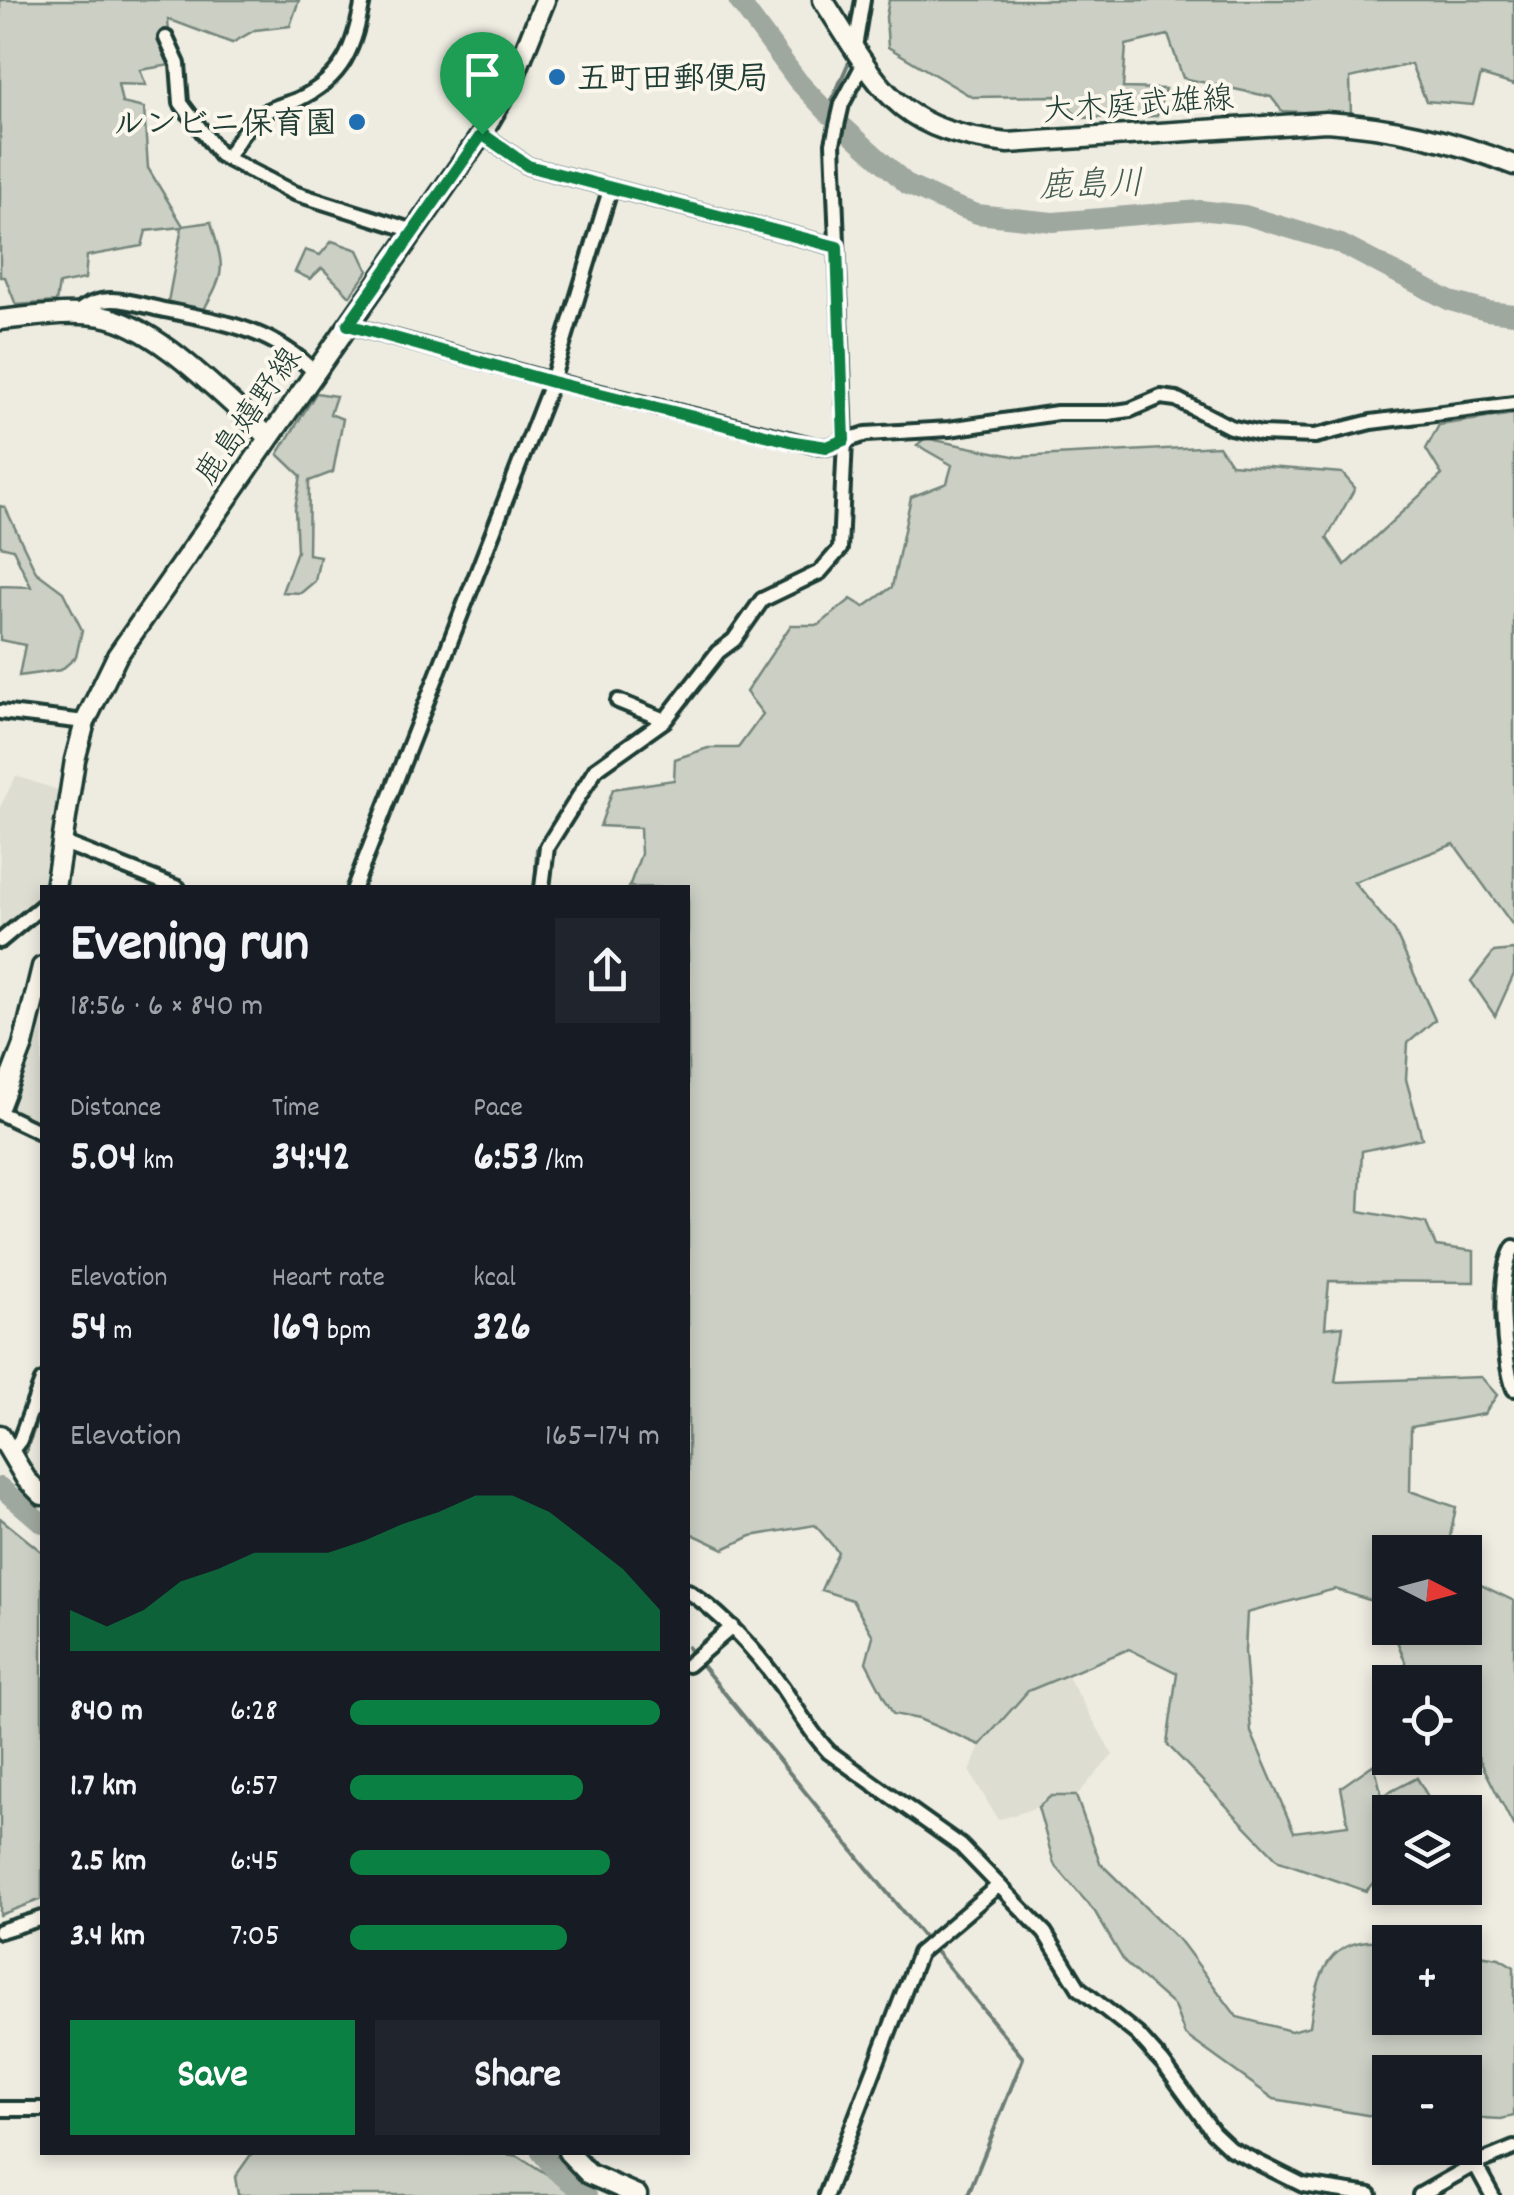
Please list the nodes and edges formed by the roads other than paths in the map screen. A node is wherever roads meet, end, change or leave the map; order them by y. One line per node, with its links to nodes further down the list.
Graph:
1 (363, 0): 8 (street)
2 (546, 0): 7 (main road, 鹿島嬉野線)
3 (823, 0): 6 (main road, 大木庭武雄線)
4 (863, 0): 6 (street)
5 (166, 38): 8 (street)
6 (860, 54): 9 (main road, 大木庭武雄線); 12 (street)
7 (482, 134): 10 (street); 11 (main road, 鹿島嬉野線)
8 (226, 158): 11 (street)
9 (1514, 166)
10 (610, 190): 12 (street); 17 (street)
11 (414, 231): 15 (main road, 鹿島嬉野線)
12 (837, 247): 20 (street)
13 (76, 314): 14 (main road); 16 (street); 19 (main road)
14 (0, 320)
15 (348, 325): 16 (main road, 鹿島嬉野線); 17 (street)
16 (314, 372): 19 (main road, 鹿島嬉野線)
17 (552, 382): 20 (street); 28 (street)
18 (1514, 404): 20 (street)
19 (269, 437): 24 (main road, 鹿島嬉野線)
20 (844, 440): 23 (street)
21 (618, 702): 23 (street)
22 (0, 712): 24 (street)
23 (666, 720): 29 (street)
24 (85, 722): 25 (main road, 鹿島嬉野線)
25 (62, 842): 26 (main road, 鹿島嬉野線); 27 (street)
26 (55, 885)
27 (170, 885)
28 (355, 885)
29 (542, 885)
30 (40, 908): 31 (street)
31 (0, 941)
32 (40, 975): 33 (main road)
33 (1, 1101): 34 (street)
34 (40, 1131)
35 (1514, 1247): 37 (street)
36 (40, 1387): 39 (street)
37 (1514, 1389)
38 (0, 1436): 39 (main road)
39 (10, 1453): 40 (main road)
40 (40, 1494)
41 (690, 1591): 42 (street)
42 (732, 1627): 43 (street); 44 (street)
43 (690, 1663)
44 (1000, 1885): 55 (street); 56 (street)
45 (40, 1919): 46 (street)
46 (0, 1931)
47 (0, 2109): 48 (street)
48 (40, 2109)
49 (1514, 2148): 51 (street)
50 (571, 2155): 54 (main road)
51 (1482, 2161)
52 (1473, 2165): 57 (street)
53 (1476, 2165): 58 (street)
54 (637, 2195)
55 (826, 2195)
56 (1370, 2195)
57 (1420, 2195)
58 (1492, 2195)

